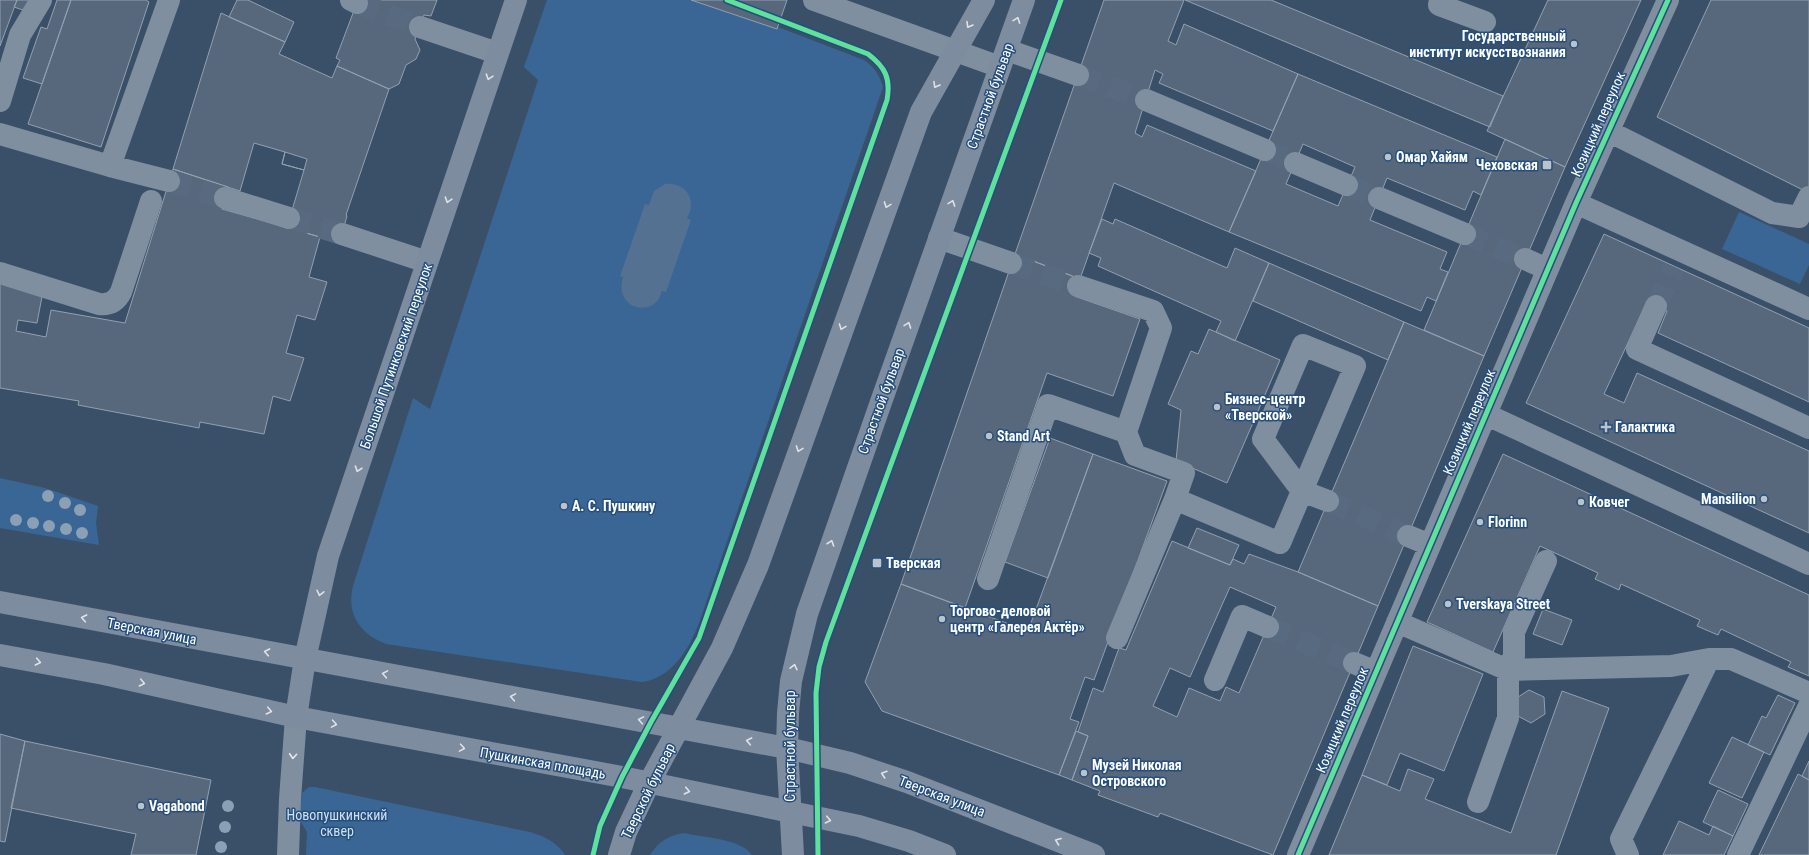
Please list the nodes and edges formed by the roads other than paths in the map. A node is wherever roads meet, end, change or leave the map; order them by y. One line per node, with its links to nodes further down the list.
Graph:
1 (41, 0): 16 (street)
2 (169, 0): 21 (street)
3 (516, 0): 12 (main road, Большой Путинковский переулок)
4 (814, 0): 11 (street)
5 (984, 0): 11 (main road, one-way to 11)
6 (1024, 0): 13 (main road, Страстной бульвар, one-way to 6)
7 (1440, 0): 9 (street)
8 (1668, 0): 17 (street, Козицкий переулок)
9 (1484, 22)
10 (420, 27): 12 (street)
11 (955, 51): 13 (street); 66 (main road, one-way to 66)
12 (497, 53): 34 (main road, Большой Путинковский переулок, one-way to 34)
13 (1003, 58): 14 (street); 32 (main road, Страстной бульвар, one-way to 13)
14 (1078, 75)
15 (1146, 100): 19 (street)
16 (0, 101)
17 (1608, 131): 24 (street); 28 (street, Козицкий переулок)
18 (0, 134): 21 (street)
19 (1265, 150)
20 (1295, 163): 23 (street)
21 (110, 166): 22 (street)
22 (169, 181)
23 (1347, 185)
24 (1809, 197)
25 (225, 198): 29 (street)
26 (1379, 198): 31 (street)
27 (151, 201): 37 (street)
28 (1576, 203): 36 (street, Козицкий переулок); 40 (street)
29 (289, 218)
30 (342, 234): 34 (street)
31 (1465, 234)
32 (939, 238): 35 (street); 67 (main road, Страстной бульвар, one-way to 32)
33 (1525, 259): 36 (street)
34 (427, 262): 58 (main road, Большой Путинковский переулок, one-way to 58)
35 (1011, 263)
36 (1547, 269): 41 (street, Козицкий переулок)
37 (0, 273)
38 (1078, 286): 43 (street)
39 (1656, 306): 42 (street)
40 (1809, 309)
41 (1485, 414): 48 (street, Козицкий переулок); 50 (street)
42 (1809, 428)
43 (1126, 432): 45 (street); 51 (street)
44 (1302, 490): 44 (street); 45 (street); 46 (street)
45 (1175, 499): 55 (street)
46 (1328, 501)
47 (1408, 536): 48 (street)
48 (1430, 545): 53 (street, Козицкий переулок)
49 (1546, 561): 60 (street)
50 (1809, 564)
51 (988, 579)
52 (0, 602): 58 (main road, Тверская улица, one-way to 52)
53 (1397, 622): 60 (street); 61 (street, Козицкий переулок)
54 (1268, 627): 62 (street)
55 (1117, 638)
56 (0, 655): 65 (main road, one-way to 65)
57 (1709, 659): 60 (street); 63 (street); 77 (street)
58 (305, 660): 65 (main road, Большой Путинковский переулок); 66 (main road, one-way to 58)
59 (1354, 663): 61 (street)
60 (1508, 670): 69 (street)
61 (1376, 672): 76 (street, Козицкий переулок)
62 (1215, 680)
63 (1809, 693)
64 (1809, 706): 78 (street)
65 (296, 717): 68 (main road, Пушкинская площадь, one-way to 68); 71 (street, one-way to 71)
66 (679, 728): 67 (main road, one-way to 66); 68 (main road, Тверской бульвар)
67 (787, 748): 70 (main road, Страстной бульвар); 75 (main road, Тверская улица, one-way to 67)
68 (649, 783): 70 (main road, Пушкинская площадь, one-way to 70); 72 (main road, Тверской бульвар)
69 (1478, 802)
70 (790, 812): 73 (main road); 74 (main road, one-way to 74)
71 (288, 855)
72 (619, 855)
73 (793, 855)
74 (945, 855)
75 (1094, 855)
76 (1298, 855)
77 (1628, 855)
78 (1738, 855)

